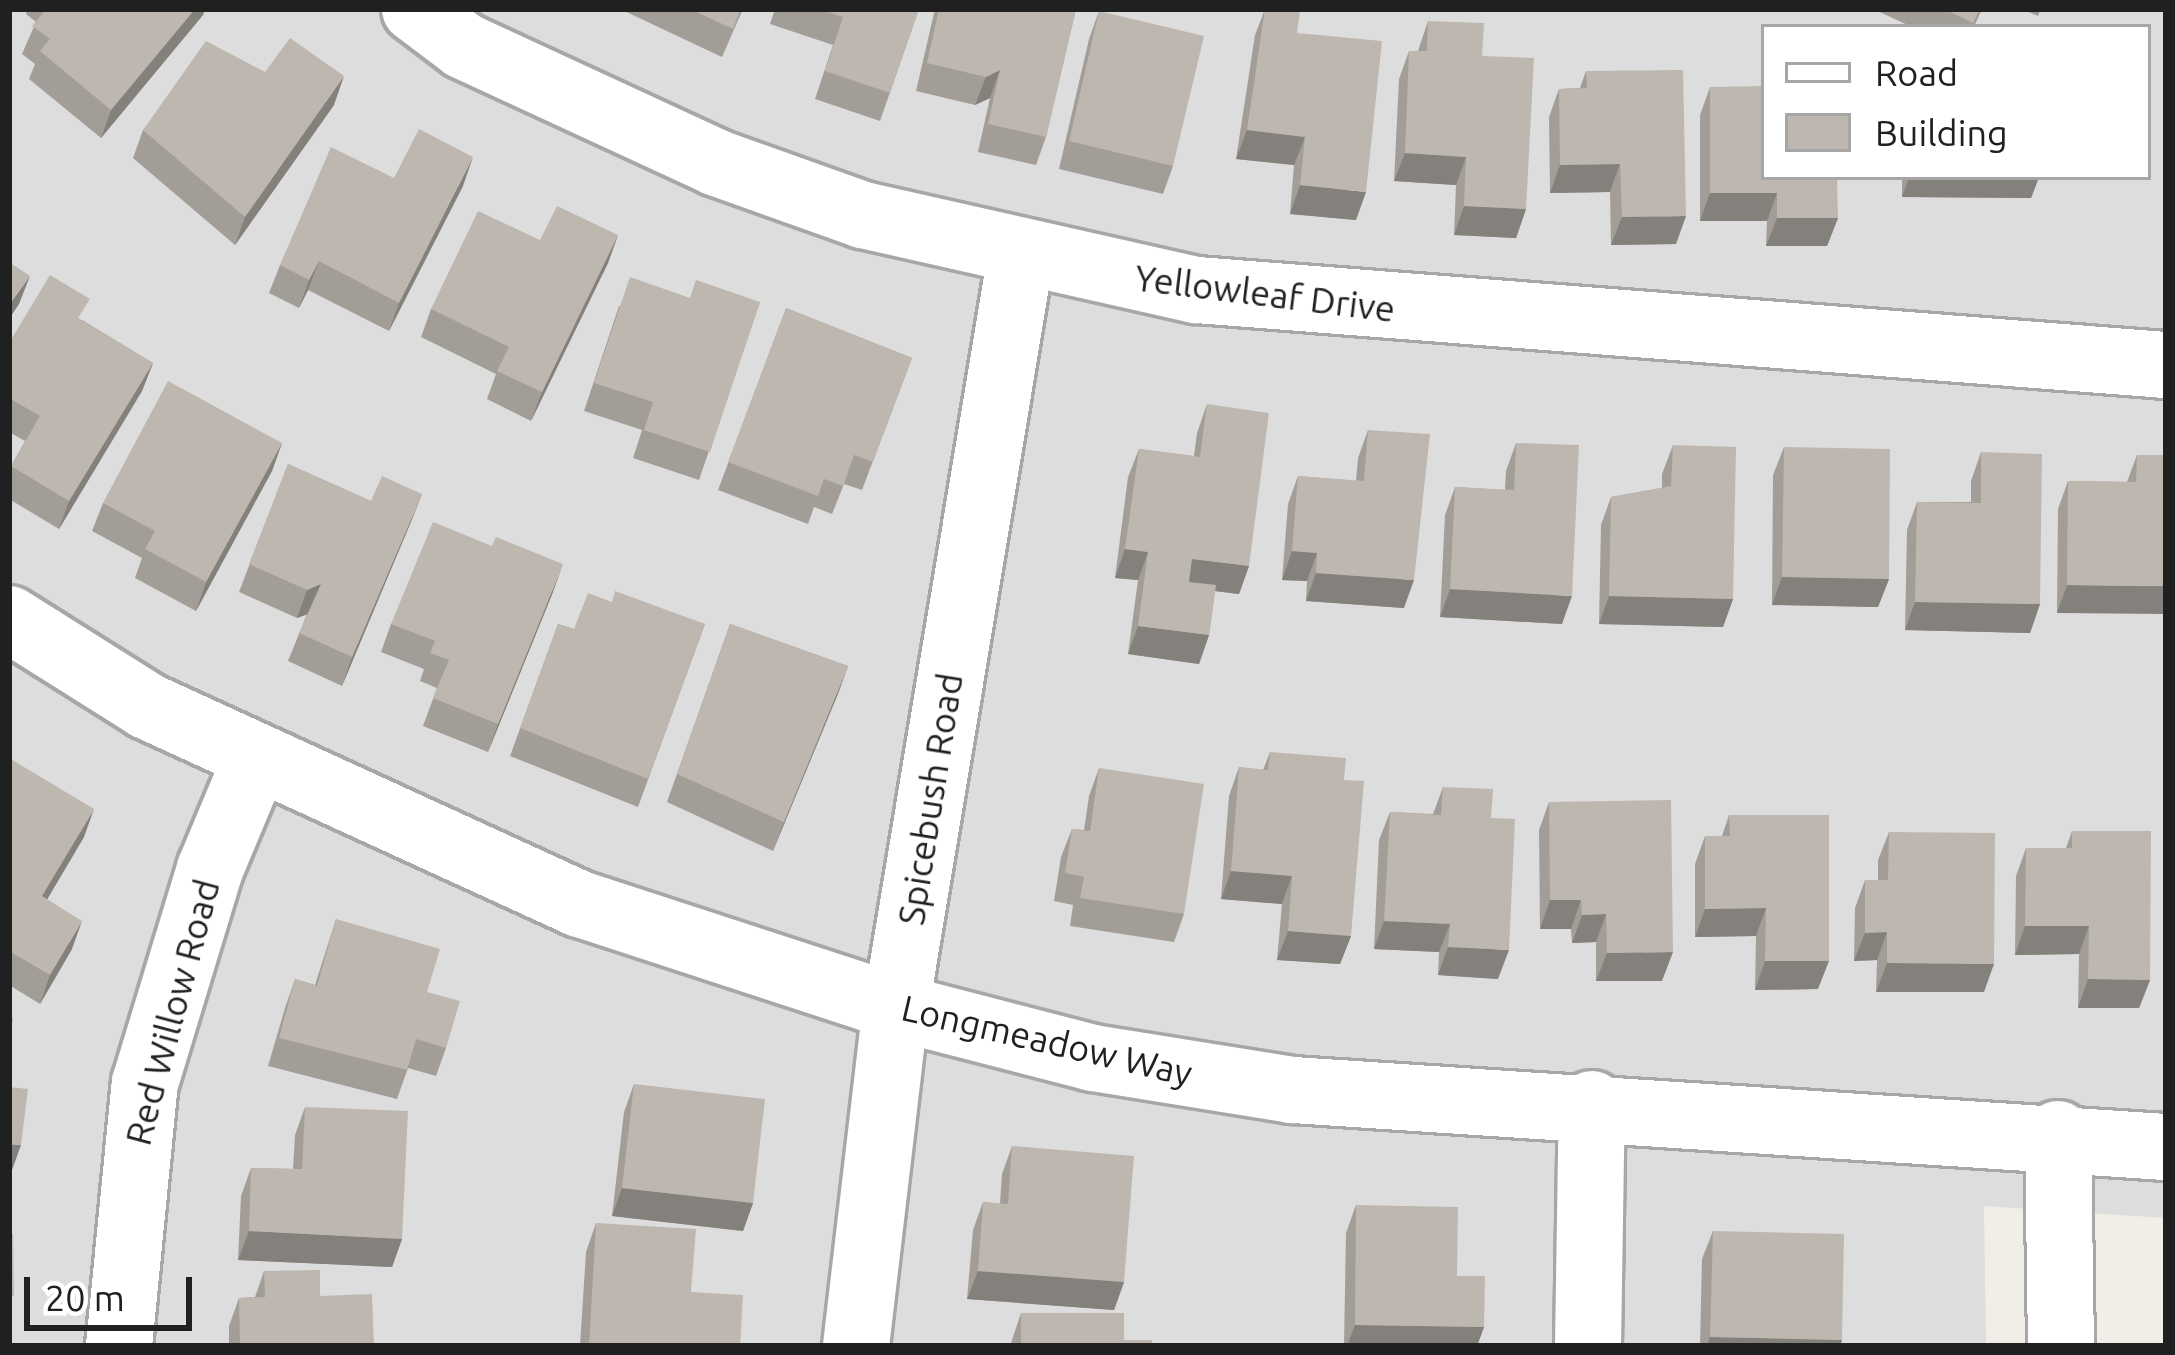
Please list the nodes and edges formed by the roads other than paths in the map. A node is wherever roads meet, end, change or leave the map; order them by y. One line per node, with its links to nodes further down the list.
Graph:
1 (415, 9): 2 (street, Yellowleaf Drive)
2 (1021, 254): 3 (street, Yellowleaf Drive); 6 (street, Spicebush Road)
3 (2166, 365)
4 (9, 620): 5 (street, Longmeadow Way)
5 (256, 759): 6 (street, Longmeadow Way); 10 (street, Red Willow Road)
6 (896, 1007): 7 (street, Longmeadow Way); 11 (street, Spicebush Road)
7 (1592, 1104): 8 (street, Longmeadow Way); 12 (street)
8 (2058, 1134): 9 (street, Longmeadow Way); 13 (street)
9 (2166, 1148)
10 (119, 1346)
11 (856, 1346)
12 (1588, 1346)
13 (2061, 1346)

